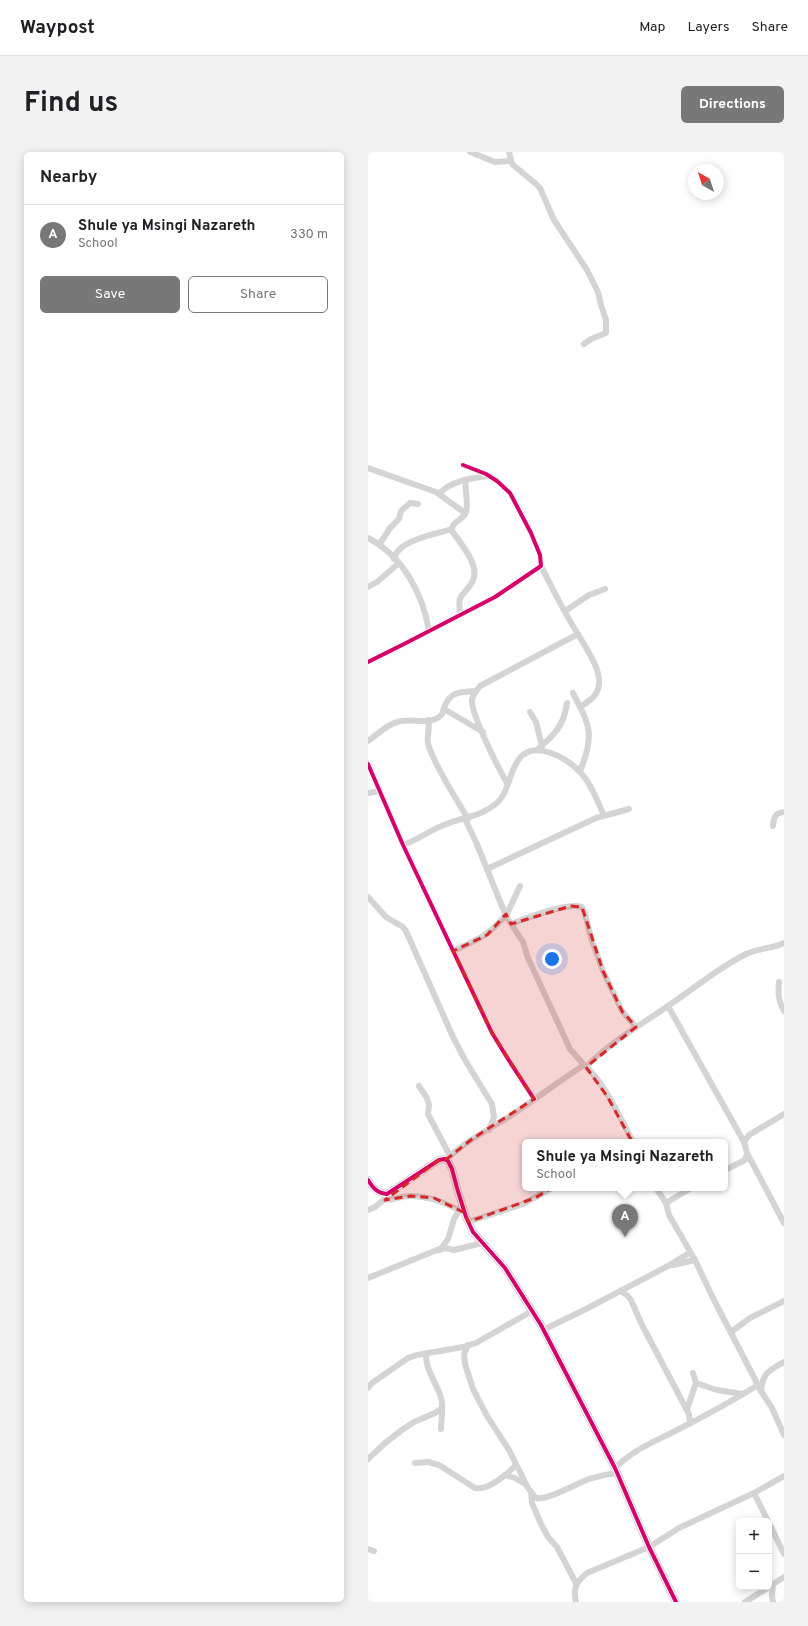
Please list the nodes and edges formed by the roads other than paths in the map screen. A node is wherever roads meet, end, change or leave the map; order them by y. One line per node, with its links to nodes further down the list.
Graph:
1 (470, 152): 3 (street)
2 (509, 152): 3 (street)
3 (511, 161): 4 (street)
4 (584, 344)
5 (463, 465): 7 (street)
6 (368, 468): 9 (street)
7 (488, 476): 8 (street); 16 (street)
8 (466, 480): 9 (street); 11 (street)
9 (439, 494): 11 (street)
10 (418, 504): 14 (street)
11 (465, 513): 12 (street)
12 (452, 529): 15 (street); 20 (street)
13 (368, 538): 14 (street)
14 (379, 545): 15 (street)
15 (396, 561): 17 (street); 21 (street)
16 (541, 566): 19 (street); 20 (street)
17 (368, 587)
18 (604, 589): 19 (street)
19 (565, 611): 22 (street)
20 (460, 615): 21 (street)
21 (429, 631): 23 (street)
22 (578, 634): 24 (street); 27 (street)
23 (368, 662)
24 (476, 691): 28 (street); 31 (street)
25 (573, 693): 27 (street)
26 (567, 703): 33 (street)
27 (580, 707): 35 (street)
28 (444, 709): 30 (street); 31 (street)
29 (530, 712): 33 (street)
30 (428, 720): 32 (street); 42 (street)
31 (483, 732): 36 (street)
32 (368, 741)
33 (540, 748): 35 (street); 36 (street)
34 (368, 764): 37 (street)
35 (580, 772): 41 (street)
36 (507, 783): 42 (street)
37 (380, 791): 38 (street); 44 (street)
38 (368, 794)
39 (629, 809): 41 (street)
40 (784, 812): 43 (street)
41 (604, 815): 45 (street)
42 (466, 819): 44 (street); 45 (street)
43 (773, 826)
44 (404, 845): 51 (street)
45 (487, 869): 48 (street)
46 (520, 886): 48 (street)
47 (368, 897): 60 (street)
48 (506, 915): 49 (street); 51 (street)
49 (512, 924): 55 (street); 56 (street)
50 (784, 943): 53 (street)
51 (453, 951): 58 (street)
52 (778, 982): 54 (street)
53 (668, 1006): 55 (street); 62 (street)
54 (784, 1011)
55 (636, 1027): 56 (street)
56 (585, 1066): 58 (street); 61 (street)
57 (419, 1086): 64 (street)
58 (534, 1099): 60 (street)
59 (784, 1114): 62 (street)
60 (488, 1130): 64 (street)
61 (631, 1139)
62 (744, 1142): 63 (street)
63 (746, 1151): 65 (street); 75 (street)
64 (448, 1158): 70 (street); 73 (street)
65 (728, 1168)
66 (368, 1180): 70 (street)
67 (547, 1191): 76 (street)
68 (658, 1191): 72 (street)
69 (686, 1191): 72 (street)
70 (392, 1192): 71 (street)
71 (385, 1200): 73 (street); 74 (street)
72 (666, 1203): 79 (street)
73 (461, 1208): 76 (street); 78 (street)
74 (368, 1210)
75 (783, 1220)
76 (468, 1222): 77 (street)
77 (482, 1243): 78 (street); 87 (street)
78 (440, 1250): 82 (street)
79 (690, 1253): 80 (street); 81 (street)
80 (694, 1260): 81 (street); 89 (street)
81 (668, 1266): 83 (street)
82 (368, 1278)
83 (629, 1286): 84 (street); 85 (street)
84 (620, 1291): 85 (street); 88 (street)
85 (629, 1298): 99 (street)
86 (784, 1301): 89 (street)
87 (532, 1311): 88 (street); 90 (street)
88 (543, 1330): 106 (street)
89 (731, 1332): 96 (street)
90 (468, 1346): 91 (street); 105 (street)
91 (426, 1354): 95 (street); 98 (street)
92 (784, 1362): 96 (street)
93 (693, 1373): 94 (street)
94 (696, 1383): 97 (street); 99 (street)
95 (368, 1388)
96 (760, 1388): 97 (street); 102 (street)
97 (743, 1394): 100 (street)
98 (442, 1408): 101 (street); 103 (street)
99 (686, 1409): 100 (street)
100 (690, 1423): 106 (street)
101 (441, 1429)
102 (784, 1435)
103 (368, 1459)
104 (416, 1463): 107 (street)
105 (516, 1465): 107 (street); 109 (street)
106 (616, 1470): 110 (street); 114 (street)
107 (505, 1475): 109 (street)
108 (784, 1476): 111 (street)
109 (526, 1485): 110 (street)
110 (530, 1492): 117 (street)
111 (754, 1493): 112 (street); 114 (street)
112 (766, 1518)
113 (772, 1530): 115 (street)
114 (649, 1547): 117 (street); 122 (street)
115 (784, 1554)
116 (784, 1577): 118 (street)
117 (576, 1583): 121 (street)
118 (772, 1585)
119 (764, 1590): 123 (street)
120 (771, 1590): 124 (street)
121 (576, 1602)
122 (676, 1602)
123 (745, 1602)
124 (773, 1602)

